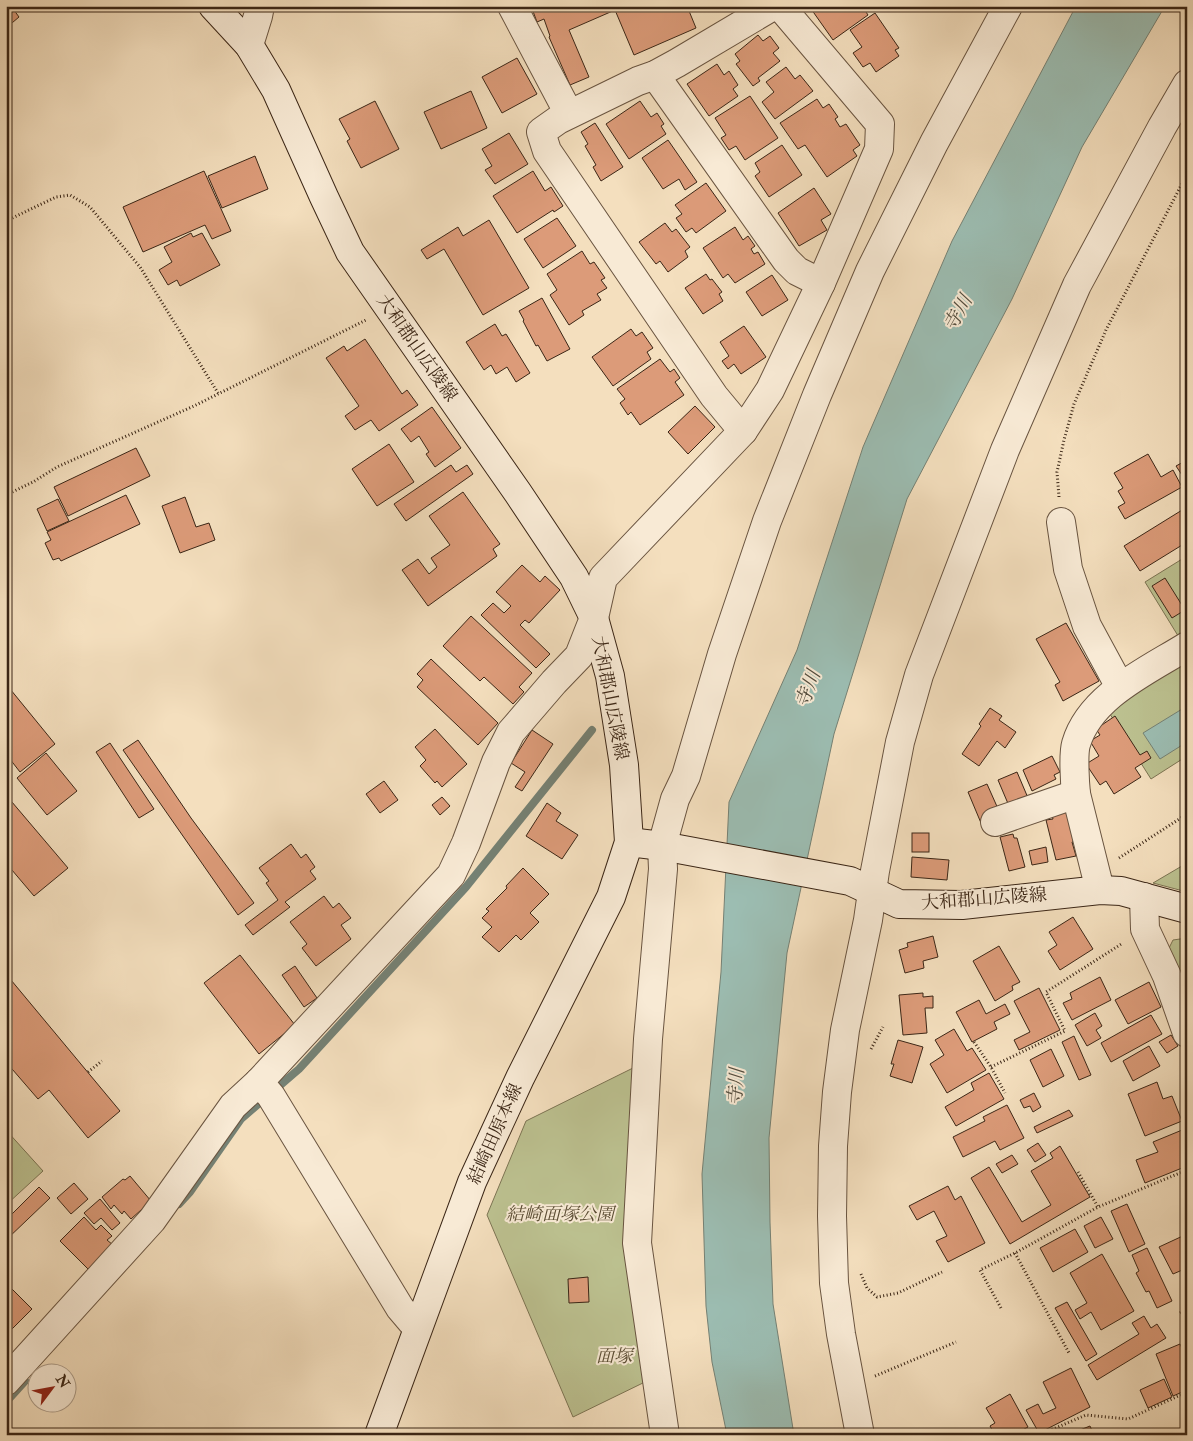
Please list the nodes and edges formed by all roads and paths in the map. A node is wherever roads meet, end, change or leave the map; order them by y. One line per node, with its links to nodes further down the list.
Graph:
1 (213, 6): 7 (street, 大和郡山広陵線)
2 (260, 6): 7 (street)
3 (512, 6): 10 (street)
4 (773, 6): 8 (street)
5 (780, 6): 13 (street)
6 (1008, 6): 26 (street)
7 (249, 45): 14 (street, 大和郡山広陵線)
8 (655, 75): 10 (street); 13 (street)
9 (1187, 84): 28 (street)
10 (569, 114): 16 (street)
11 (1187, 174): 18 (path)
12 (6, 221): 15 (path)
13 (821, 283): 16 (street)
14 (388, 306): 15 (path); 19 (street, 大和郡山広陵線)
15 (218, 393): 17 (path)
16 (743, 430): 19 (street)
17 (6, 495)
18 (1061, 522): 21 (street)
19 (594, 618): 25 (street, 大和郡山広陵線); 37 (street)
20 (1187, 646): 21 (street)
21 (1120, 687): 22 (street)
22 (1076, 794): 24 (street); 27 (street)
23 (1187, 814): 27 (path)
24 (995, 822)
25 (628, 842): 26 (street, 大和郡山広陵線); 48 (street, 結崎田原本線)
26 (674, 848): 28 (street, 大和郡山広陵線); 55 (street)
27 (1097, 881): 28 (street, 大和郡山広陵線); 29 (street, 大和郡山広陵線)
28 (861, 887): 52 (street)
29 (1144, 897): 30 (street, 大和郡山広陵線); 31 (street)
30 (1187, 909)
31 (1145, 930): 32 (street); 35 (path)
32 (1187, 1033)
33 (974, 1042): 35 (path)
34 (102, 1061): 36 (path)
35 (991, 1067): 38 (path)
36 (88, 1072)
37 (259, 1082): 48 (street); 51 (street)
38 (1005, 1092)
39 (1187, 1170): 41 (path)
40 (1078, 1172): 41 (path)
41 (1098, 1206): 42 (path)
42 (1015, 1253): 45 (path); 50 (path)
43 (860, 1271): 44 (path)
44 (942, 1272)
45 (1001, 1308)
46 (1187, 1309): 47 (path)
47 (1180, 1313)
48 (418, 1328): 54 (street, 結崎田原本線)
49 (956, 1342): 52 (path)
50 (1070, 1353)
51 (6, 1381)
52 (850, 1382): 56 (street)
53 (1187, 1392): 57 (path)
54 (379, 1435)
55 (665, 1435)
56 (860, 1435)
57 (1040, 1435)

